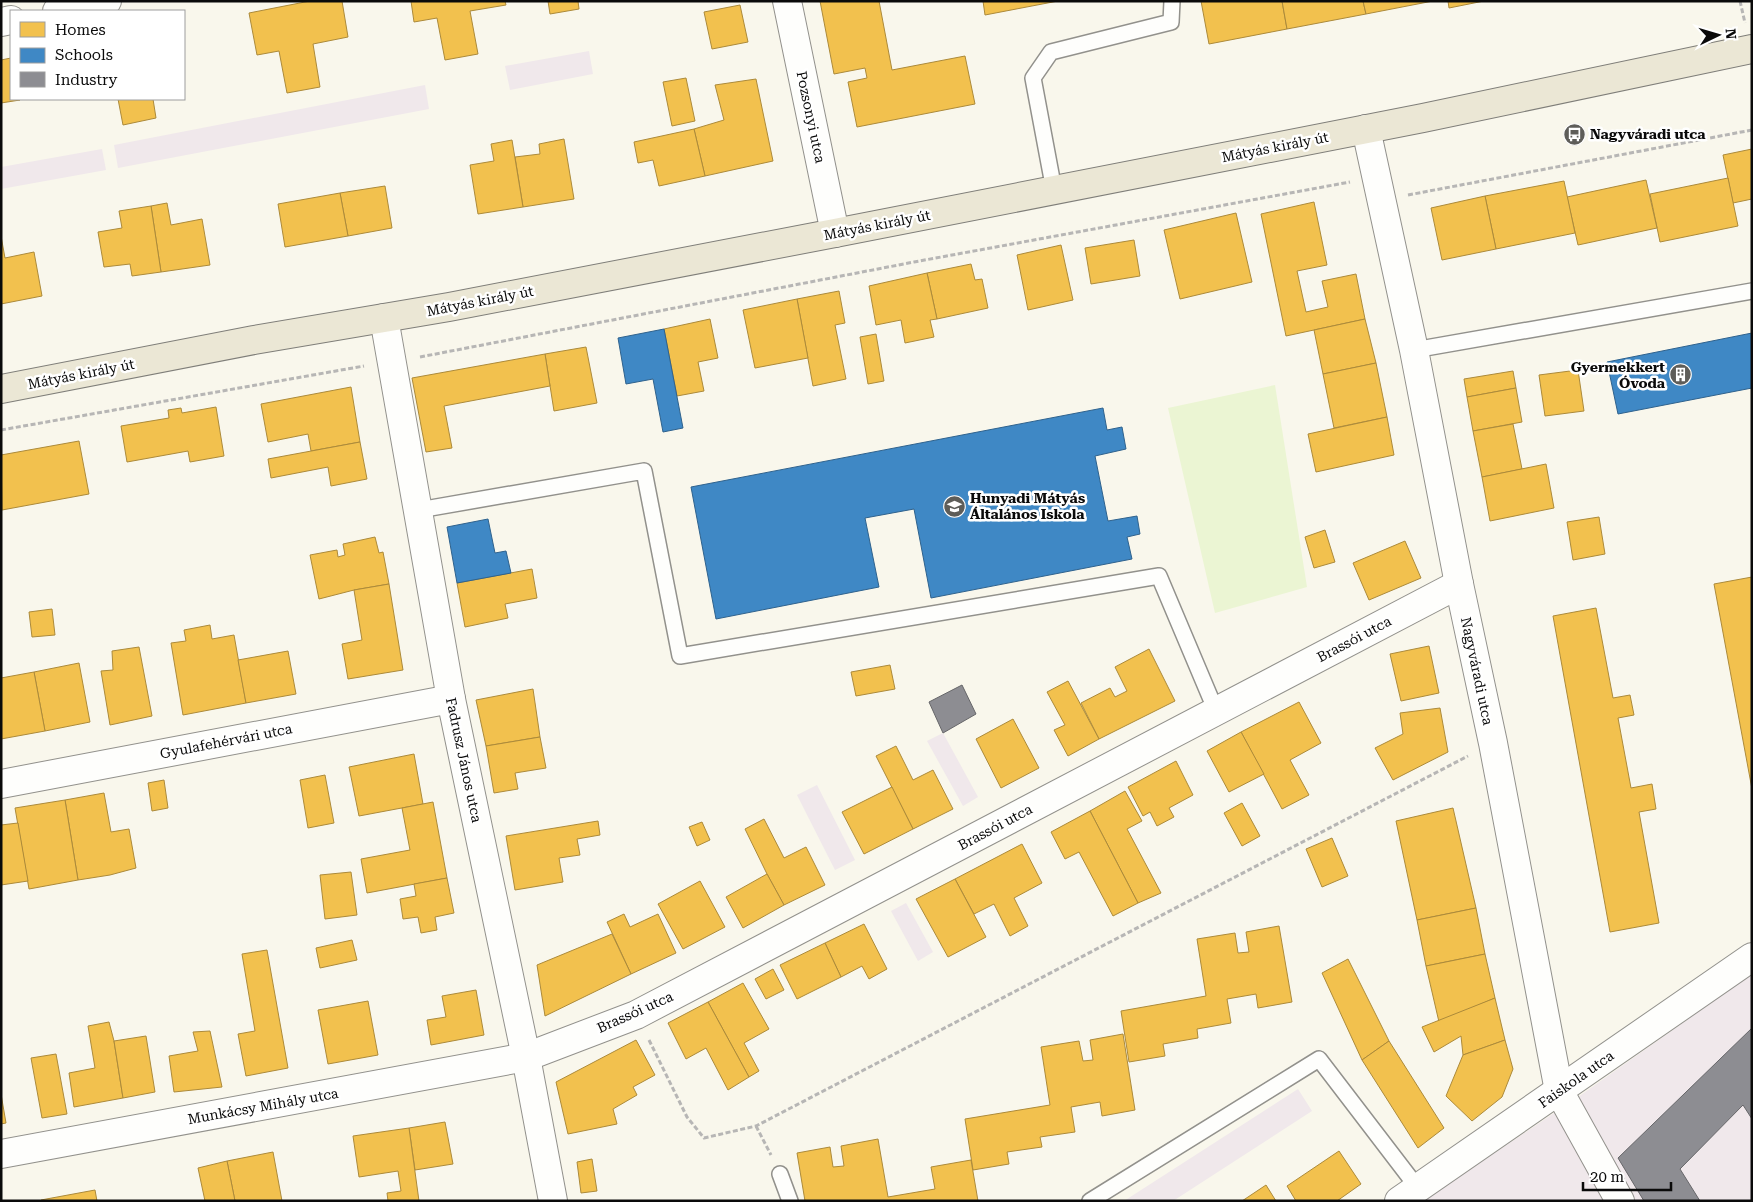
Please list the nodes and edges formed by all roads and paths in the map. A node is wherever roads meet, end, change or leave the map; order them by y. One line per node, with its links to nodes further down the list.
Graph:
1 (107, 1): 4 (street)
2 (787, 1): 10 (street, Pozsonyi utca)
3 (1172, 1): 8 (lane)
4 (62, 10)
5 (1752, 50): 6 (main road, Mátyás király út)
6 (1366, 129): 8 (main road, Mátyás király út); 9 (street, Nagyváradi utca)
7 (1752, 130): 9 (path)
8 (1054, 190): 10 (main road, Mátyás király út)
9 (1380, 200): 13 (street, Nagyváradi utca); 14 (path)
10 (835, 233): 12 (main road, Mátyás király út)
11 (1752, 290): 13 (lane)
12 (384, 318): 14 (street, Fadrusz János utca); 15 (main road, Mátyás király út)
13 (1414, 350): 18 (street, Nagyváradi utca)
14 (391, 362): 16 (path); 17 (street, Fadrusz János utca)
15 (1, 389)
16 (1, 430)
17 (419, 510): 19 (street, Fadrusz János utca); 20 (lane)
18 (1458, 584): 20 (street, Brassói utca); 21 (street, Nagyváradi utca)
19 (451, 699): 22 (street, Gyulafehérvári utca); 25 (street, Fadrusz János utca)
20 (1216, 711): 24 (street, Brassói utca)
21 (1493, 743): 26 (street, Nagyváradi utca); 27 (path)
22 (1, 784)
23 (1752, 957): 26 (street, Faiskola utca)
24 (636, 1015): 25 (street, Brassói utca); 27 (path)
25 (526, 1057): 28 (street, Munkácsy Mihály utca); 31 (street, Fadrusz János utca)
26 (1559, 1091): 30 (street, Faiskola utca); 34 (street, Nagyváradi utca)
27 (756, 1126): 29 (path)
28 (1, 1154)
29 (780, 1174): 32 (lane)
30 (1408, 1194): 33 (lane)
31 (553, 1201)
32 (790, 1201)
33 (1090, 1201)
34 (1620, 1201)

